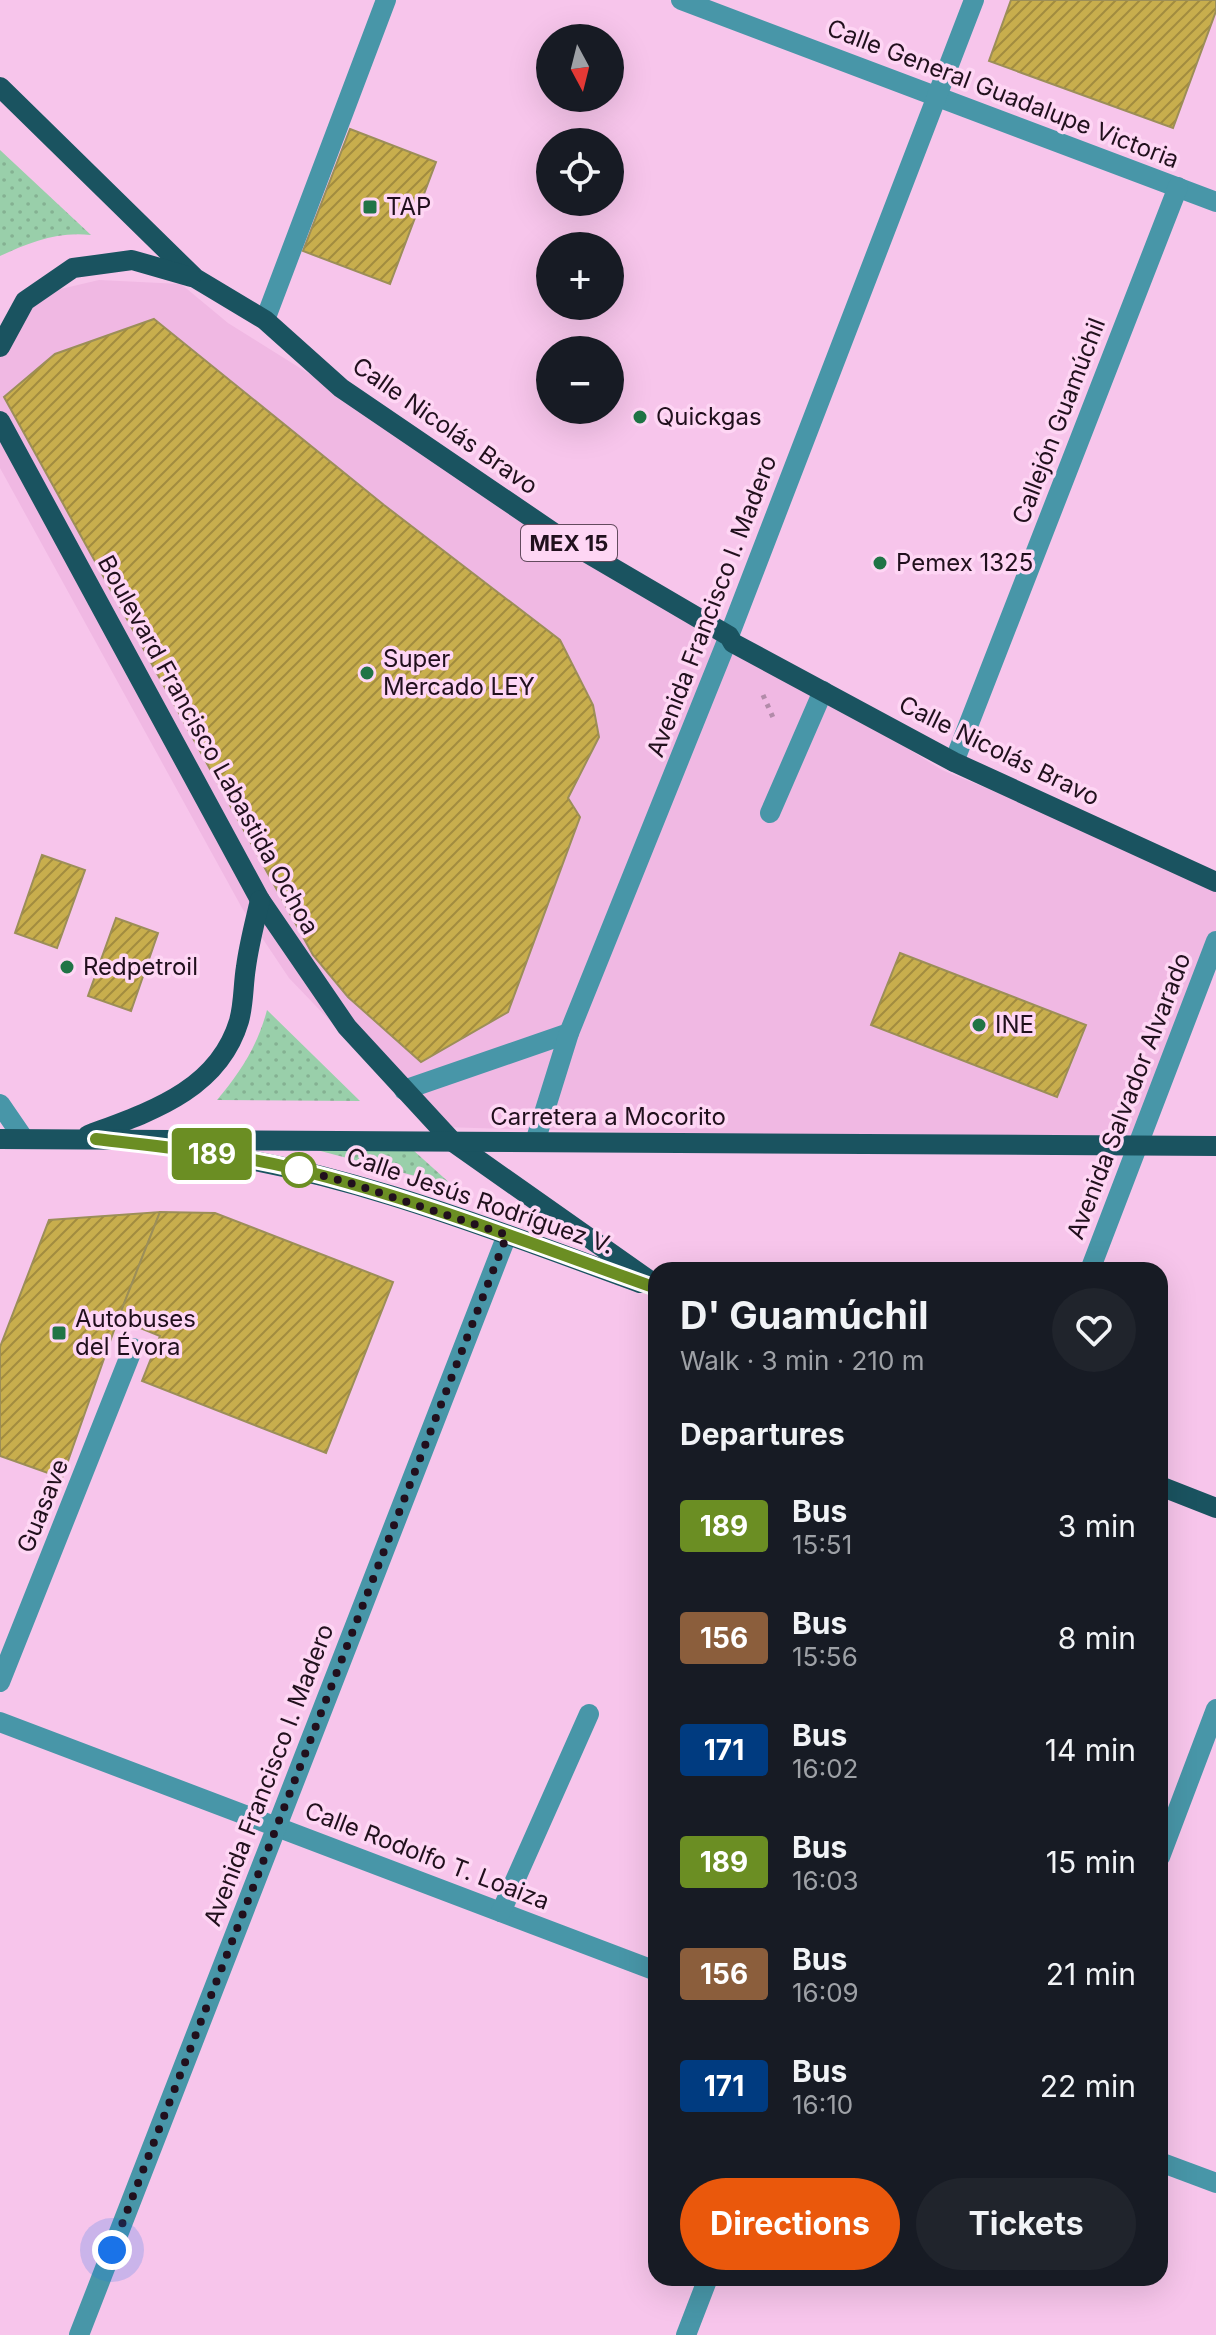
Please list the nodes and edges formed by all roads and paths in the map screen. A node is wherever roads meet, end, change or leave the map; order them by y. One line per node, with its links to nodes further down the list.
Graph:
1 (386, 0): 9 (street)
2 (681, 0): 5 (street, Calle General Guadalupe Victoria)
3 (974, 0): 5 (street, Avenida Francisco I. Madero)
4 (0, 87): 8 (main road, Calle Nicolás Bravo / MEX 15)
5 (937, 97): 6 (street, Calle General Guadalupe Victoria); 12 (street, Avenida Francisco I. Madero)
6 (1178, 187): 7 (street, Calle General Guadalupe Victoria); 16 (street, Callejón Guamúchil)
7 (1216, 202)
8 (195, 278): 9 (main road, Calle Nicolás Bravo / MEX 15); 10 (main road)
9 (265, 320): 12 (main road, Calle Nicolás Bravo / MEX 15)
10 (0, 347)
11 (0, 421): 19 (main road, Boulevard Francisco Labastida Ochoa)
12 (729, 636): 13 (main road, Calle Nicolás Bravo / MEX 15); 21 (street, Avenida Francisco I. Madero)
13 (823, 691): 16 (main road, Calle Nicolás Bravo / MEX 15); 17 (street)
14 (761, 693): 15 (path)
15 (777, 731)
16 (954, 762): 18 (main road, Calle Nicolás Bravo / MEX 15)
17 (770, 813)
18 (1216, 882)
19 (260, 900): 22 (main road, Boulevard Francisco Labastida Ochoa); 26 (main road)
20 (1216, 941): 29 (street, Avenida Salvador Alvarado)
21 (569, 1033): 22 (street); 27 (street, Avenida Francisco I. Madero)
22 (404, 1090): 28 (main road, Boulevard Francisco Labastida Ochoa)
23 (0, 1104): 25 (street)
24 (0, 1139): 25 (main road, Carretera a Mocorito)
25 (24, 1139): 26 (main road, Carretera a Mocorito)
26 (87, 1140): 28 (main road, Carretera a Mocorito); 31 (main road, Calle Jesús Rodríguez V.)
27 (535, 1142): 28 (main road, Carretera a Mocorito); 29 (main road, Carretera a Mocorito)
28 (457, 1144): 33 (main road, Boulevard Francisco Labastida Ochoa)
29 (1136, 1146): 30 (main road, Carretera a Mocorito); 32 (street, Avenida Salvador Alvarado)
30 (1216, 1146)
31 (507, 1235): 34 (main road, Calle Jesús Rodríguez V.); 42 (street, Avenida Francisco I. Madero)
32 (1093, 1262)
33 (648, 1281)
34 (648, 1284)
35 (133, 1348): 38 (street, Guasave)
36 (1168, 1489): 37 (main road)
37 (1216, 1508)
38 (0, 1682)
39 (1216, 1709): 43 (street)
40 (589, 1714): 44 (street)
41 (0, 1722): 42 (street, Calle Rodolfo T. Loaiza)
42 (277, 1827): 44 (street, Calle Rodolfo T. Loaiza); 49 (street, Avenida Francisco I. Madero)
43 (1168, 1836)
44 (501, 1912): 45 (street, Calle Rodolfo T. Loaiza)
45 (648, 1968)
46 (1168, 2165): 47 (street)
47 (1216, 2183)
48 (705, 2286): 50 (street)
49 (79, 2335)
50 (686, 2335)

